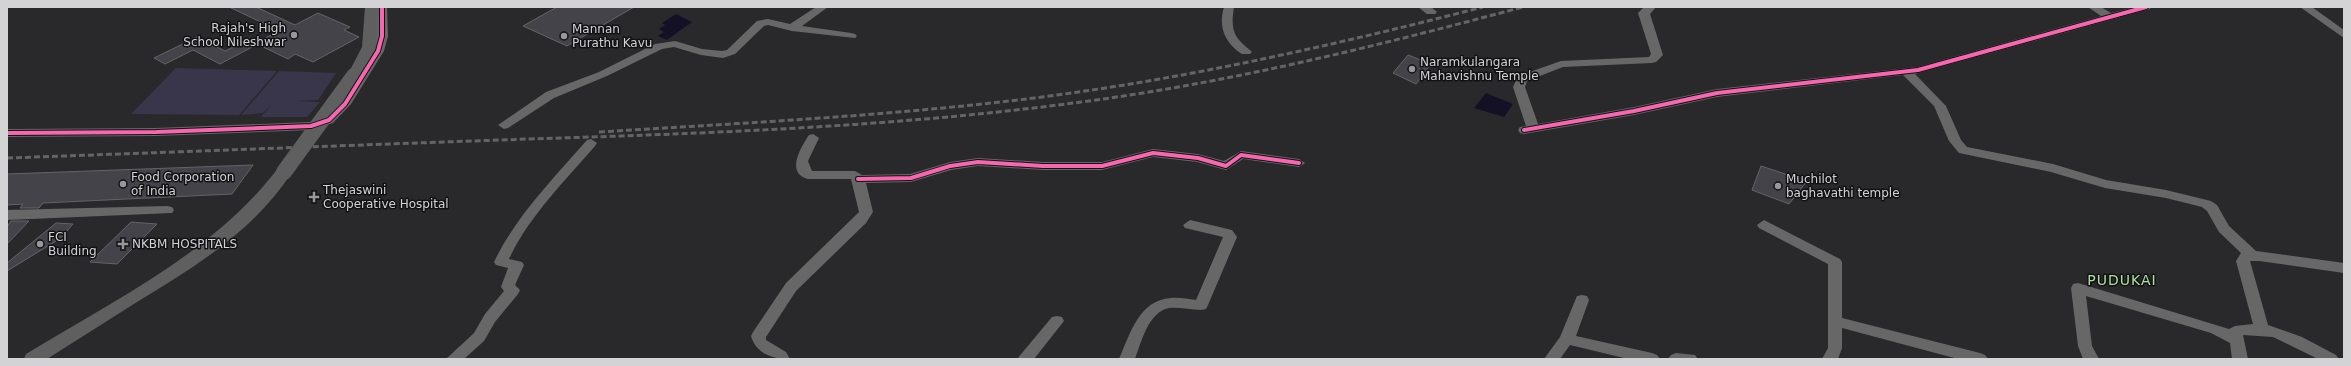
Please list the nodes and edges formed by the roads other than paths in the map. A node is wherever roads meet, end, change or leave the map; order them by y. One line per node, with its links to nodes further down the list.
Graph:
1 (372, 7): 33 (main road, bridge)
2 (382, 7): 16 (street)
3 (823, 7): 10 (street)
4 (1229, 7): 13 (street)
5 (1651, 7): 14 (street)
6 (2093, 7): 9 (street)
7 (2146, 7): 9 (street)
8 (2305, 7): 11 (street)
9 (2110, 17): 14 (street)
10 (792, 28): 12 (street); 15 (street)
11 (2344, 35)
12 (851, 36)
13 (1246, 52)
14 (1905, 72): 25 (street)
15 (504, 126)
16 (7, 133)
17 (813, 138): 20 (street)
18 (591, 143): 34 (street)
19 (1299, 163): 20 (street)
20 (858, 179): 35 (street)
21 (167, 210): 22 (street)
22 (7, 215)
23 (1190, 225): 37 (street)
24 (1764, 225): 29 (street)
25 (2251, 255): 26 (street); 30 (street)
26 (2344, 268)
27 (1582, 300): 31 (street)
28 (1057, 320): 36 (street)
29 (1835, 321): 42 (street); 43 (street)
30 (2262, 330): 32 (street); 46 (street)
31 (1566, 339): 38 (street); 39 (street)
32 (2237, 340): 44 (street); 45 (street)
33 (33, 359)
34 (454, 359)
35 (782, 359)
36 (1025, 359)
37 (1127, 359)
38 (1552, 359)
39 (1652, 359)
40 (1676, 359): 41 (street)
41 (1690, 359)
42 (1830, 359)
43 (1980, 359)
44 (2091, 359)
45 (2240, 359)
46 (2331, 359)

